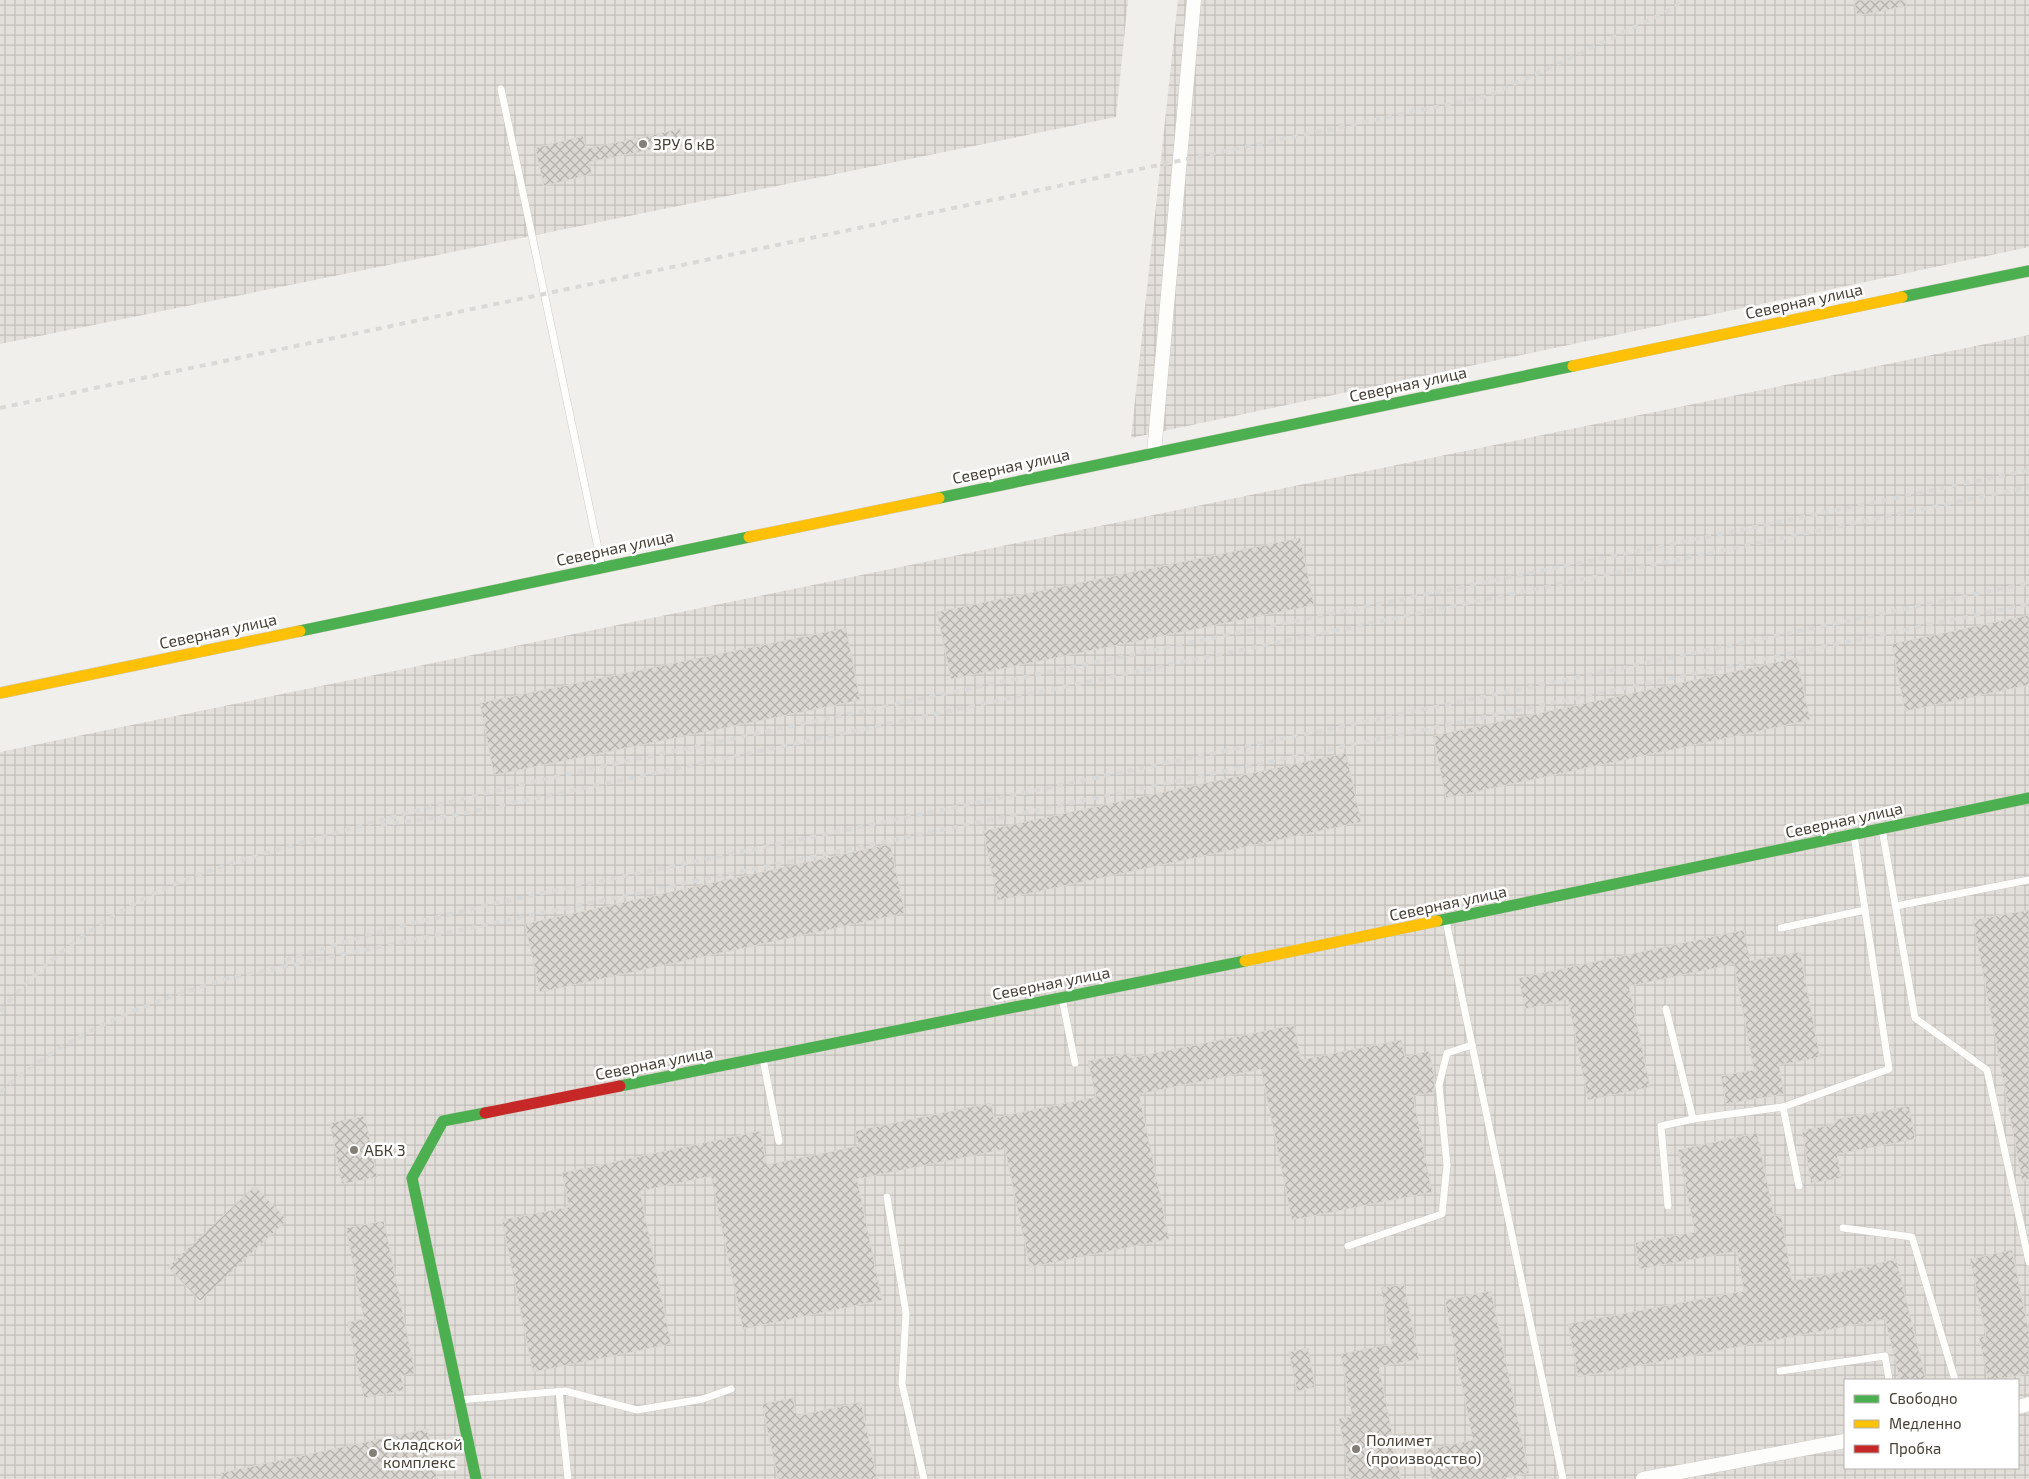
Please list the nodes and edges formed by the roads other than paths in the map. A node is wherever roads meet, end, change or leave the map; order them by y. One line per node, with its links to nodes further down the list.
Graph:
1 (1194, 0): 4 (street)
2 (501, 89): 5 (lane)
3 (2029, 271): 4 (main road, Северная улица)
4 (1154, 453): 5 (main road, Северная улица)
5 (602, 568): 6 (main road, Северная улица)
6 (0, 693)
7 (2029, 798): 8 (main road, Северная улица)
8 (1882, 829): 9 (main road, Северная улица); 11 (lane)
9 (1854, 835): 12 (lane); 13 (main road, Северная улица)
10 (2029, 880): 11 (lane)
11 (1896, 906): 28 (lane)
12 (1866, 910): 14 (lane); 20 (lane)
13 (1446, 920): 15 (main road, Северная улица); 17 (lane)
14 (1781, 928)
15 (1062, 997): 18 (main road, Северная улица); 19 (lane)
16 (1666, 1009): 21 (lane)
17 (1472, 1045): 27 (lane); 39 (lane)
18 (763, 1058): 22 (lane); 34 (main road, Северная улица)
19 (1075, 1063)
20 (1783, 1107): 21 (lane); 23 (lane)
21 (1693, 1119): 25 (lane)
22 (779, 1140)
23 (1799, 1186)
24 (887, 1197): 38 (lane)
25 (1668, 1206)
26 (1843, 1228): 31 (lane)
27 (1348, 1246)
28 (2029, 1262)
29 (1780, 1371): 30 (lane)
30 (1889, 1379)
31 (1955, 1379)
32 (730, 1388): 33 (lane)
33 (558, 1392): 34 (lane); 37 (lane)
34 (459, 1400): 36 (main road, Северная улица)
35 (1844, 1441): 40 (street)
36 (476, 1479)
37 (568, 1479)
38 (924, 1479)
39 (1563, 1479)
40 (1643, 1479)

